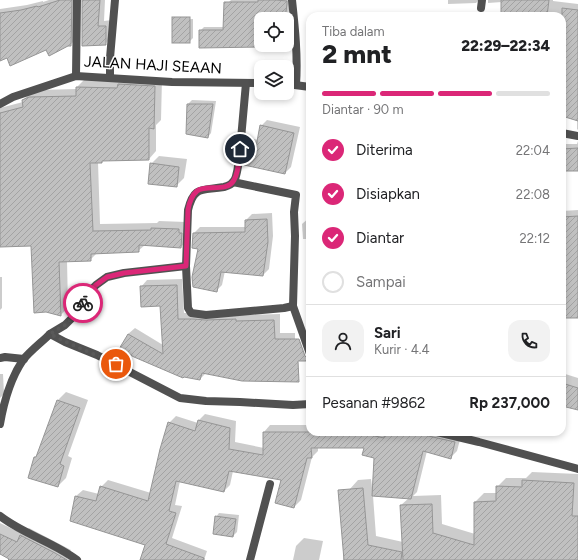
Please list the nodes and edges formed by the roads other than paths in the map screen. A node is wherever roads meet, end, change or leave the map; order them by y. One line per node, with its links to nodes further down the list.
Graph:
1 (77, 0): 4 (street)
2 (115, 0): 5 (street)
3 (292, 0): 8 (street)
4 (76, 76): 5 (street, JALAN HAJI SEAAN); 10 (street, JALAN HAJI SEAAN)
5 (110, 78): 6 (street, JALAN HAJI SEAAN)
6 (246, 83): 7 (street, JALAN HAJI SEAAN); 13 (street)
7 (254, 83)
8 (296, 85): 9 (street)
9 (306, 86)
10 (0, 104)
11 (566, 134): 12 (street)
12 (578, 136)
13 (233, 182): 14 (street); 15 (street)
14 (186, 266): 15 (street); 16 (street)
15 (293, 306): 17 (street)
16 (50, 334): 19 (street); 20 (street)
17 (306, 343)
18 (0, 358): 19 (street)
19 (24, 359): 21 (street)
20 (306, 404)
21 (0, 424)
22 (454, 436): 23 (street)
23 (578, 469)
24 (270, 484): 27 (street)
25 (0, 516): 26 (street)
26 (77, 560)
27 (250, 560)

